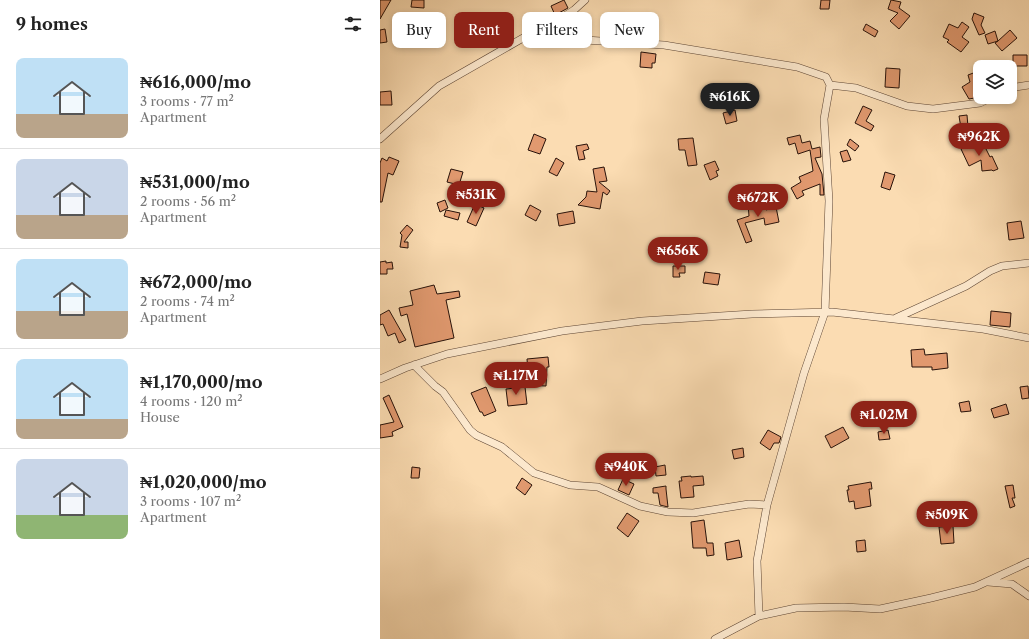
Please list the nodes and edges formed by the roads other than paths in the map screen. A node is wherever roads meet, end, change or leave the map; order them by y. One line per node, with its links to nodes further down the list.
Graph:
1 (585, 0): 2 (street)
2 (570, 12)
3 (522, 39): 9 (street)
4 (592, 40): 5 (street)
5 (830, 85): 8 (street); 11 (street)
6 (1029, 85): 7 (street)
7 (1017, 87)
8 (973, 104)
9 (380, 139)
10 (1029, 263): 12 (street)
11 (825, 312): 12 (street); 14 (street); 16 (street)
12 (896, 318): 13 (street)
13 (1029, 338)
14 (414, 365): 15 (street); 16 (street)
15 (380, 379)
16 (767, 505): 22 (street)
17 (1029, 562): 18 (street)
18 (1010, 571): 19 (street); 20 (street)
19 (988, 582): 20 (street); 22 (street)
20 (1012, 584): 21 (street)
21 (1029, 596)
22 (759, 616): 23 (street)
23 (715, 639)

